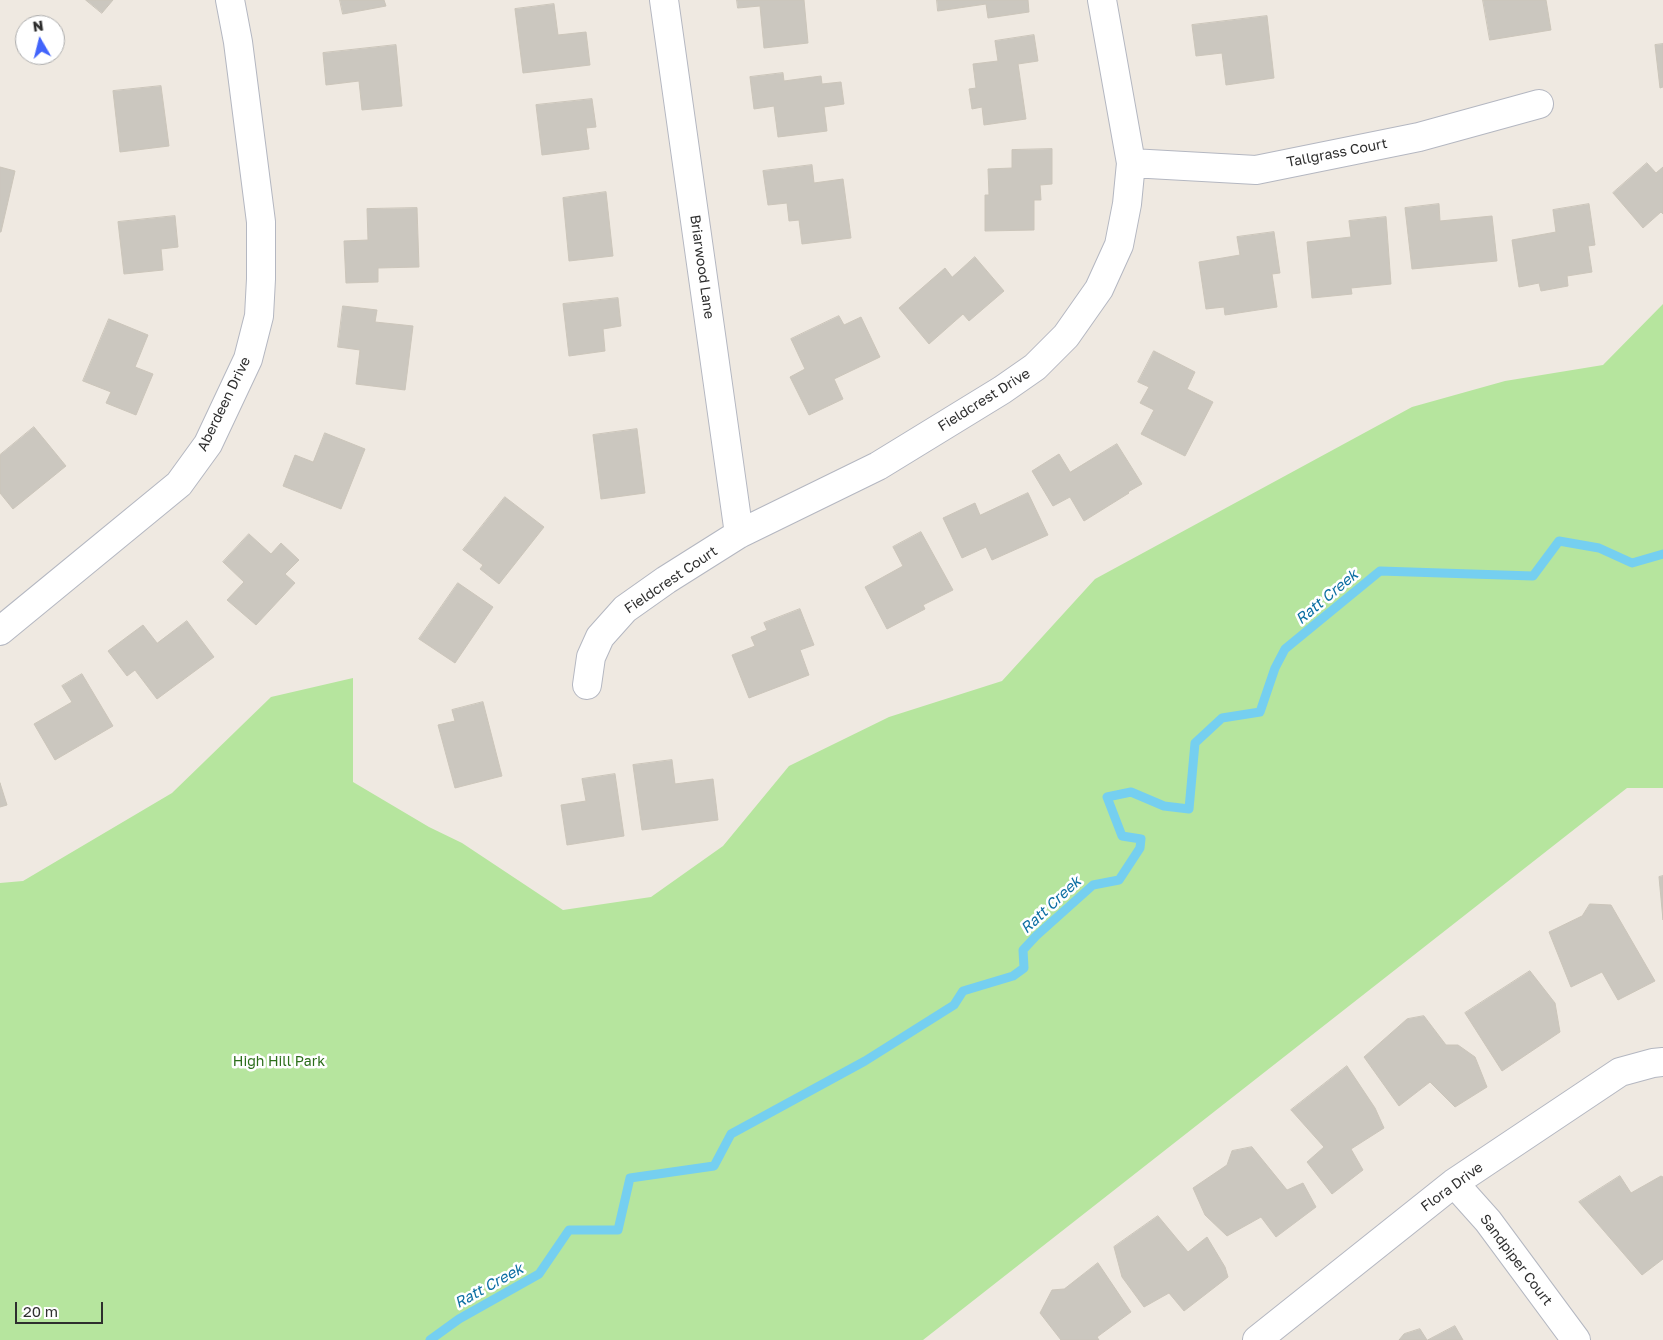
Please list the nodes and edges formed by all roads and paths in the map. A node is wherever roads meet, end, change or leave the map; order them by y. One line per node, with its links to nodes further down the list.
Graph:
1 (230, 0): 7 (street, Aberdeen Drive)
2 (664, 0): 6 (street, Briarwood Lane)
3 (1102, 0): 5 (street, Fieldcrest Drive)
4 (1539, 104): 5 (street, Tallgrass Court)
5 (1131, 163): 6 (street, Fieldcrest Drive)
6 (739, 534): 8 (street, Fieldcrest Court)
7 (0, 631)
8 (587, 685)
9 (1663, 1062): 10 (street, Flora Drive)
10 (1454, 1183): 11 (street, Flora Drive); 12 (street, Sandpiper Court)
11 (1257, 1340)
12 (1576, 1340)

